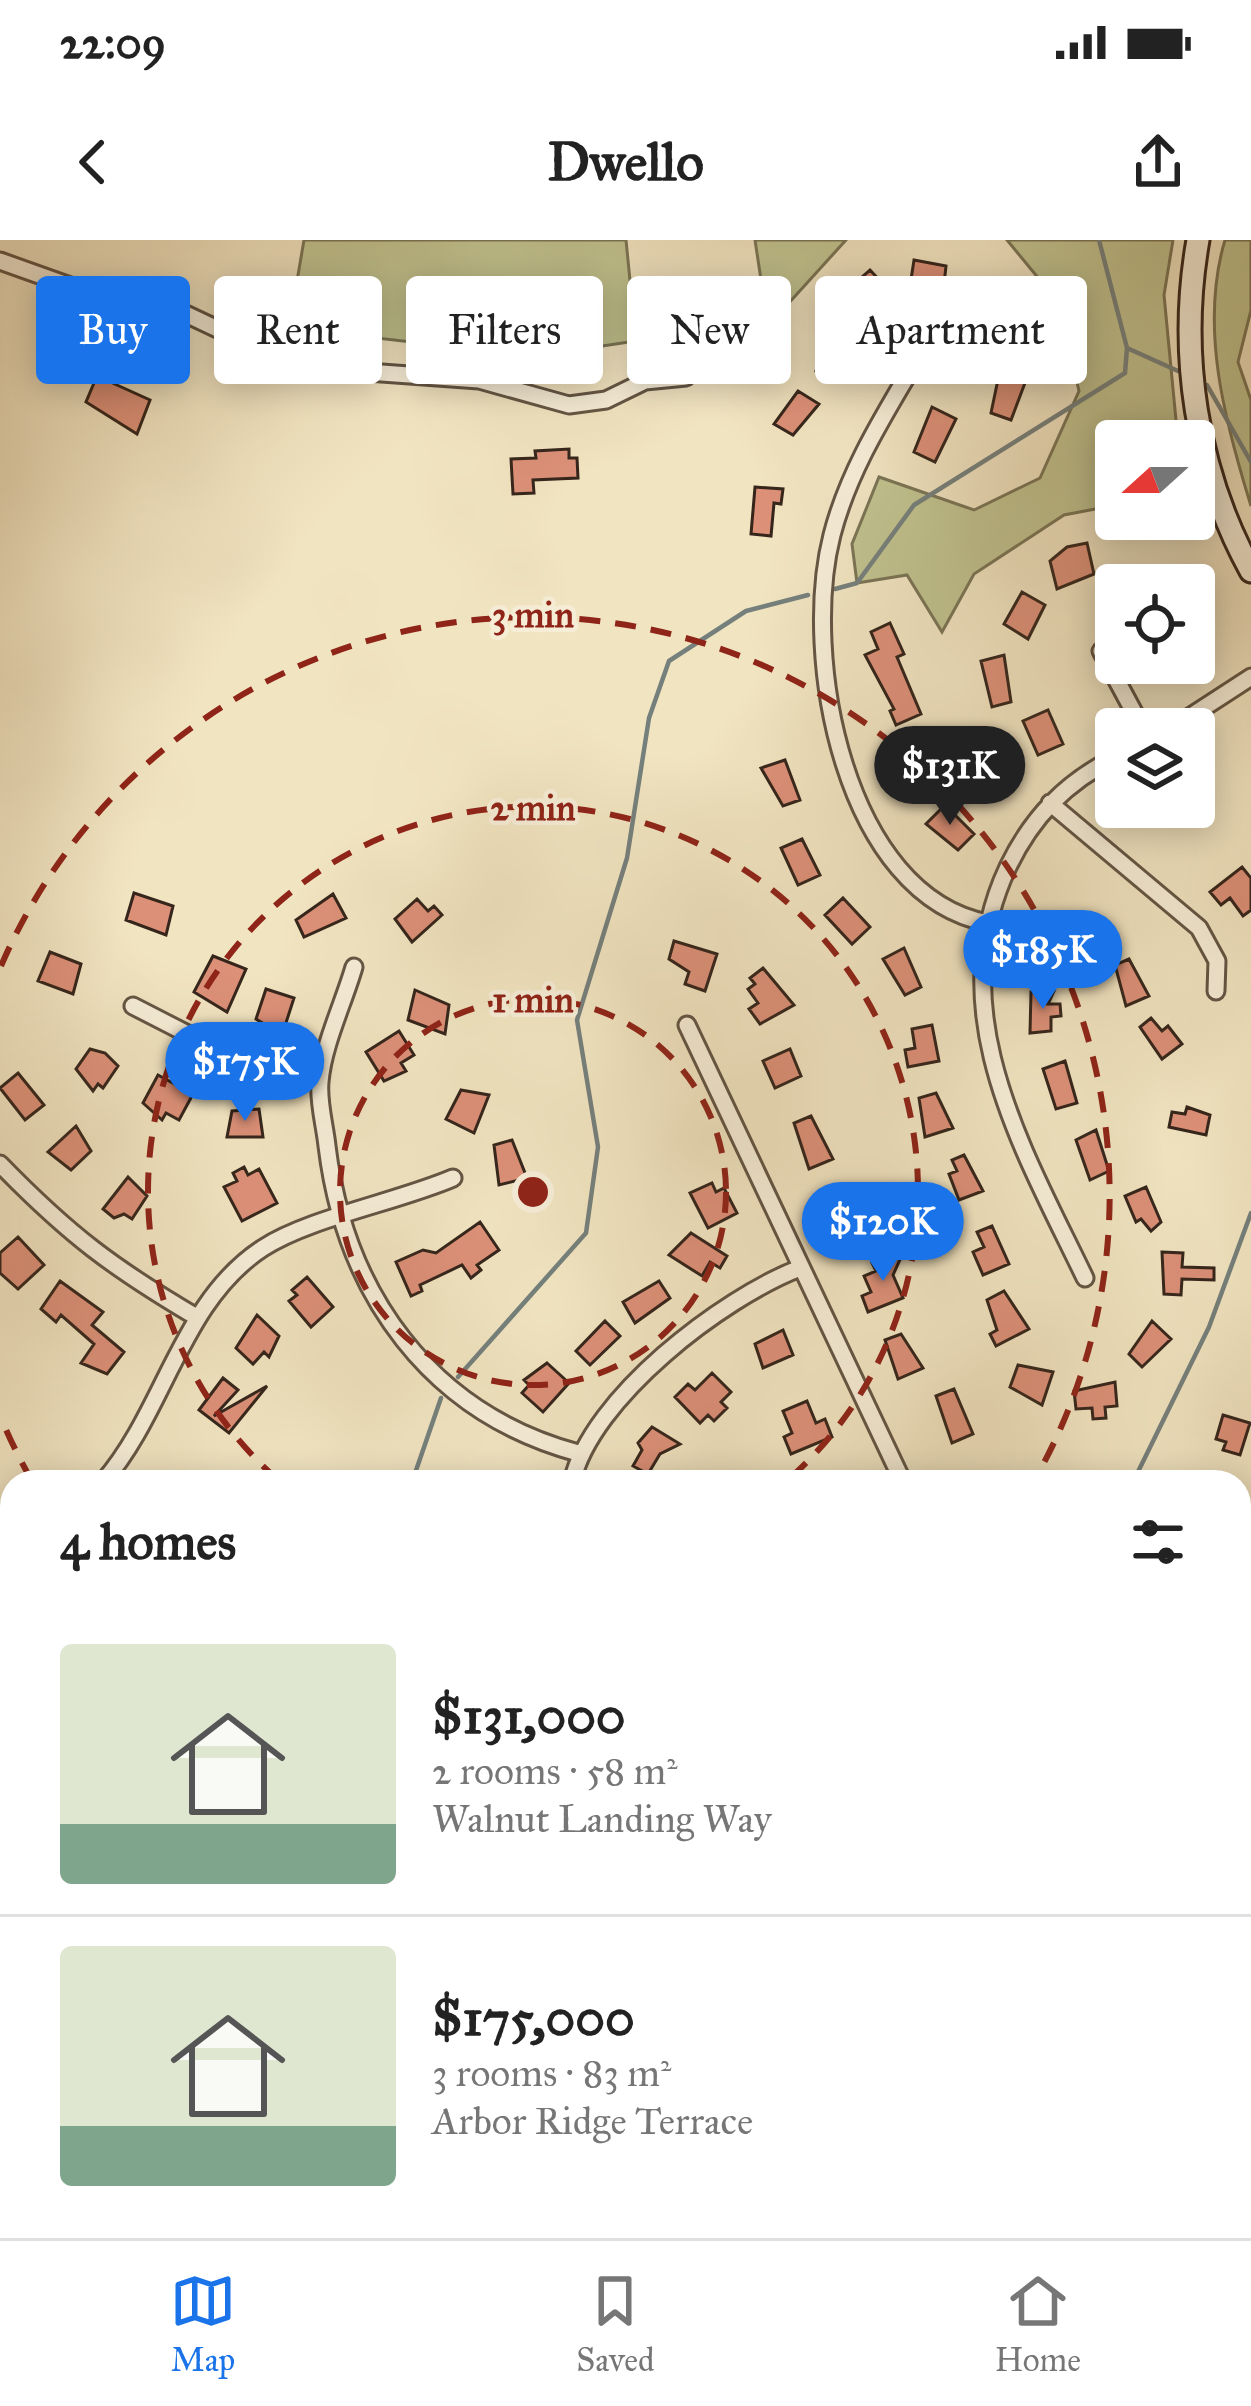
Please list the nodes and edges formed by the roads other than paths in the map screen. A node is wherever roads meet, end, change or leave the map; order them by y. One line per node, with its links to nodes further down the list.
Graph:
1 (1198, 240): 5 (street)
2 (0, 261): 3 (street)
3 (639, 384)
4 (903, 384): 10 (street)
5 (1251, 571)
6 (1251, 677): 7 (street)
7 (1203, 708)
8 (1095, 771): 9 (street)
9 (1050, 802): 10 (street); 12 (street)
10 (988, 923): 20 (street)
11 (355, 967): 15 (street)
12 (1216, 991)
13 (133, 1006): 15 (street)
14 (687, 1025): 19 (street)
15 (320, 1081): 18 (street)
16 (0, 1164): 21 (street)
17 (453, 1178): 18 (street)
18 (341, 1219): 21 (street); 22 (street)
19 (800, 1268): 22 (street); 25 (street)
20 (1085, 1278)
21 (198, 1318): 23 (street)
22 (578, 1453): 24 (street)
23 (110, 1470)
24 (574, 1470)
25 (897, 1470)

